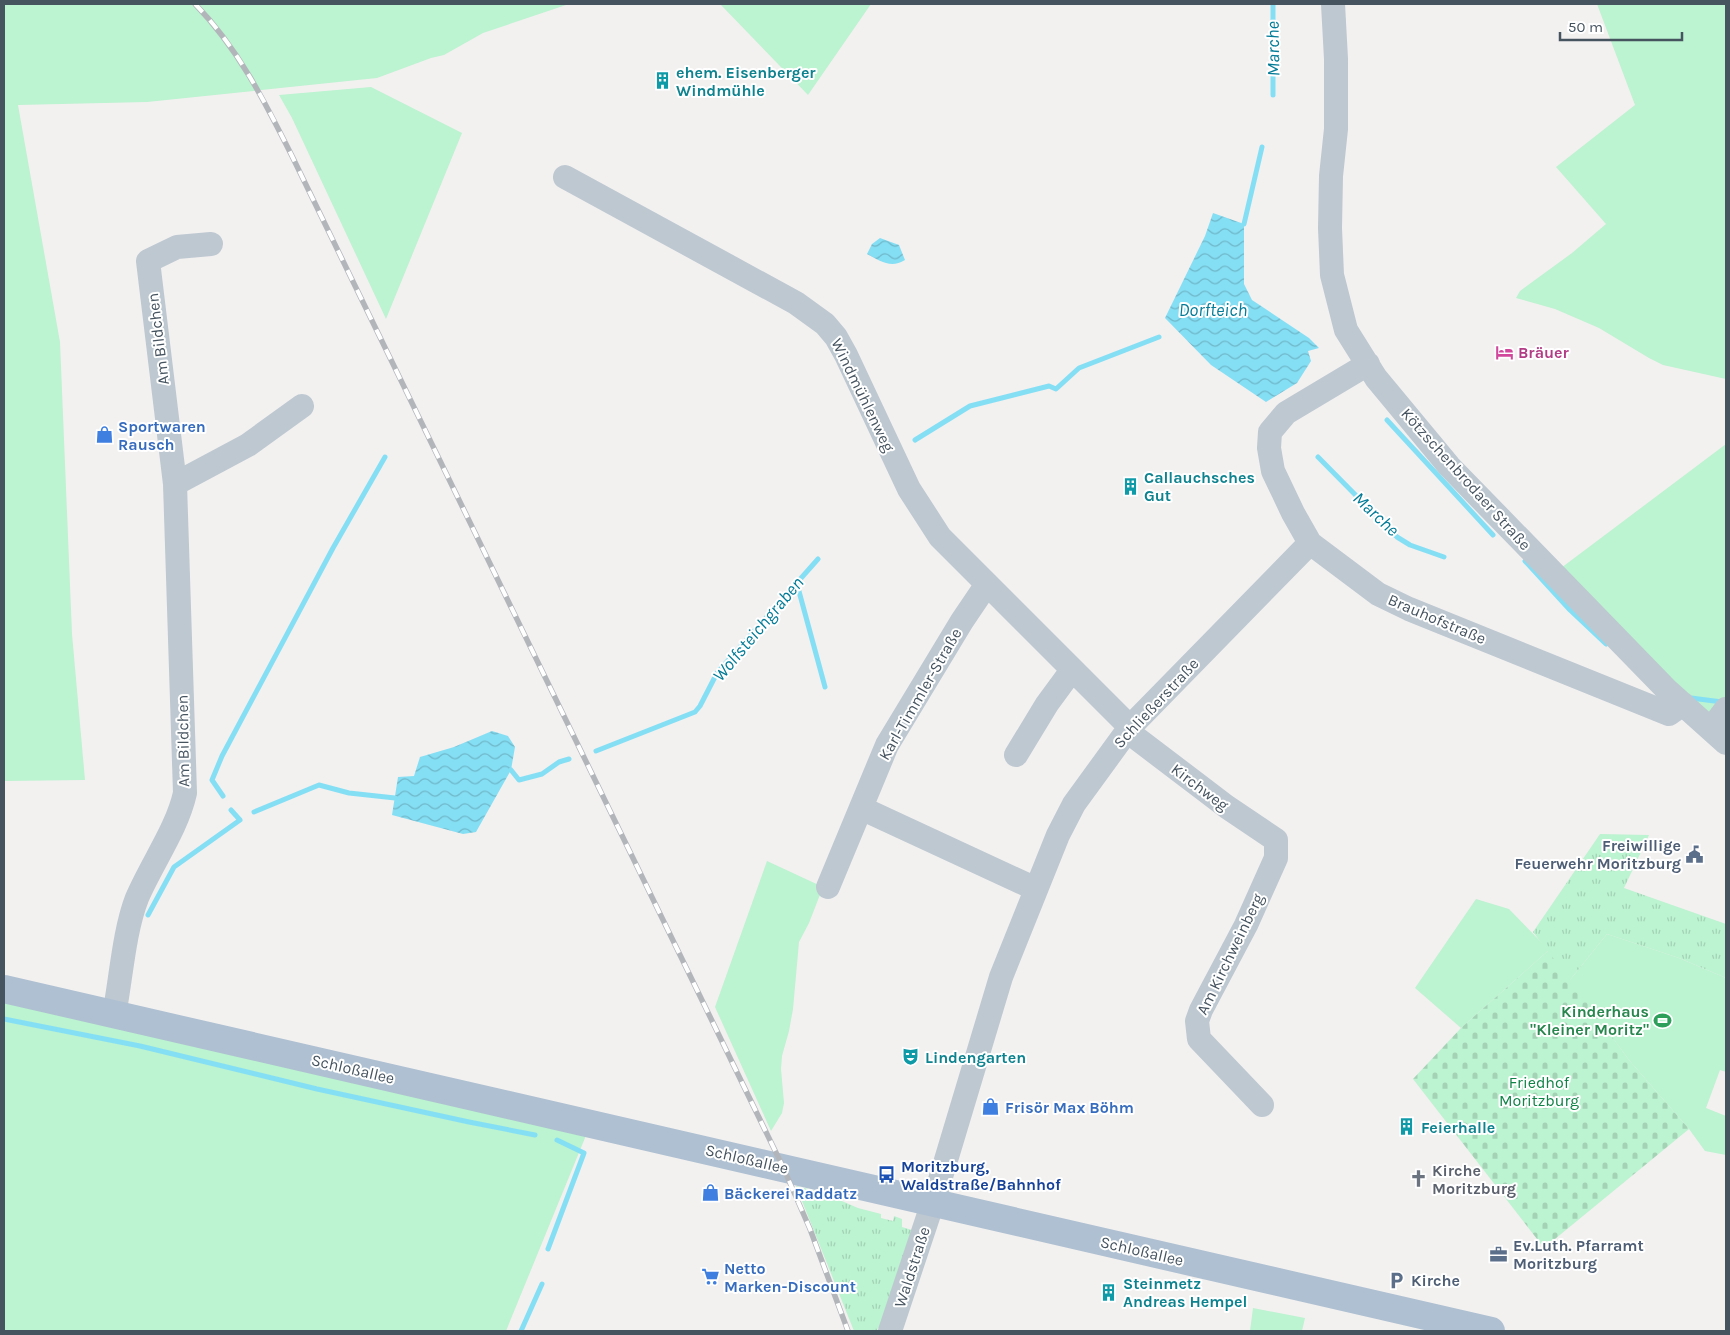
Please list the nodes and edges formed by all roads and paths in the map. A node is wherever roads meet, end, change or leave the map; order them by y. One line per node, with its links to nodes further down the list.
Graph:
1 (1333, 4): 4 (street, Kötzschenbrodaer Straße)
2 (565, 177): 8 (street, Windmühlenweg)
3 (211, 244): 6 (street, Am Bildchen)
4 (1368, 364): 7 (street, Brauhofstraße); 10 (street, Kötzschenbrodaer Straße)
5 (302, 406): 6 (street)
6 (175, 484): 20 (street, Am Bildchen)
7 (1310, 543): 10 (street, Brauhofstraße); 12 (street, Schließerstraße)
8 (986, 584): 9 (street, Windmühlenweg); 15 (street, Karl-Timmler-Straße)
9 (1072, 670): 12 (street, Windmühlenweg); 14 (street)
10 (1683, 704): 13 (street, Kötzschenbrodaer Straße)
11 (1726, 709): 13 (street)
12 (1129, 729): 16 (street, Kirchweg); 18 (street, Schließerstraße)
13 (1719, 736)
14 (1016, 755)
15 (861, 808): 17 (street, Karl-Timmler-Straße); 18 (street)
16 (1276, 840): 21 (street, Am Kirchweinberg)
17 (828, 887)
18 (1036, 889): 22 (street, Schließerstraße)
19 (4, 989): 20 (main road, Schloßallee)
20 (114, 1014): 22 (main road, Schloßallee)
21 (1262, 1105)
22 (933, 1202): 23 (street, Waldstraße); 24 (main road, Schloßallee)
23 (890, 1331)
24 (1491, 1331)

